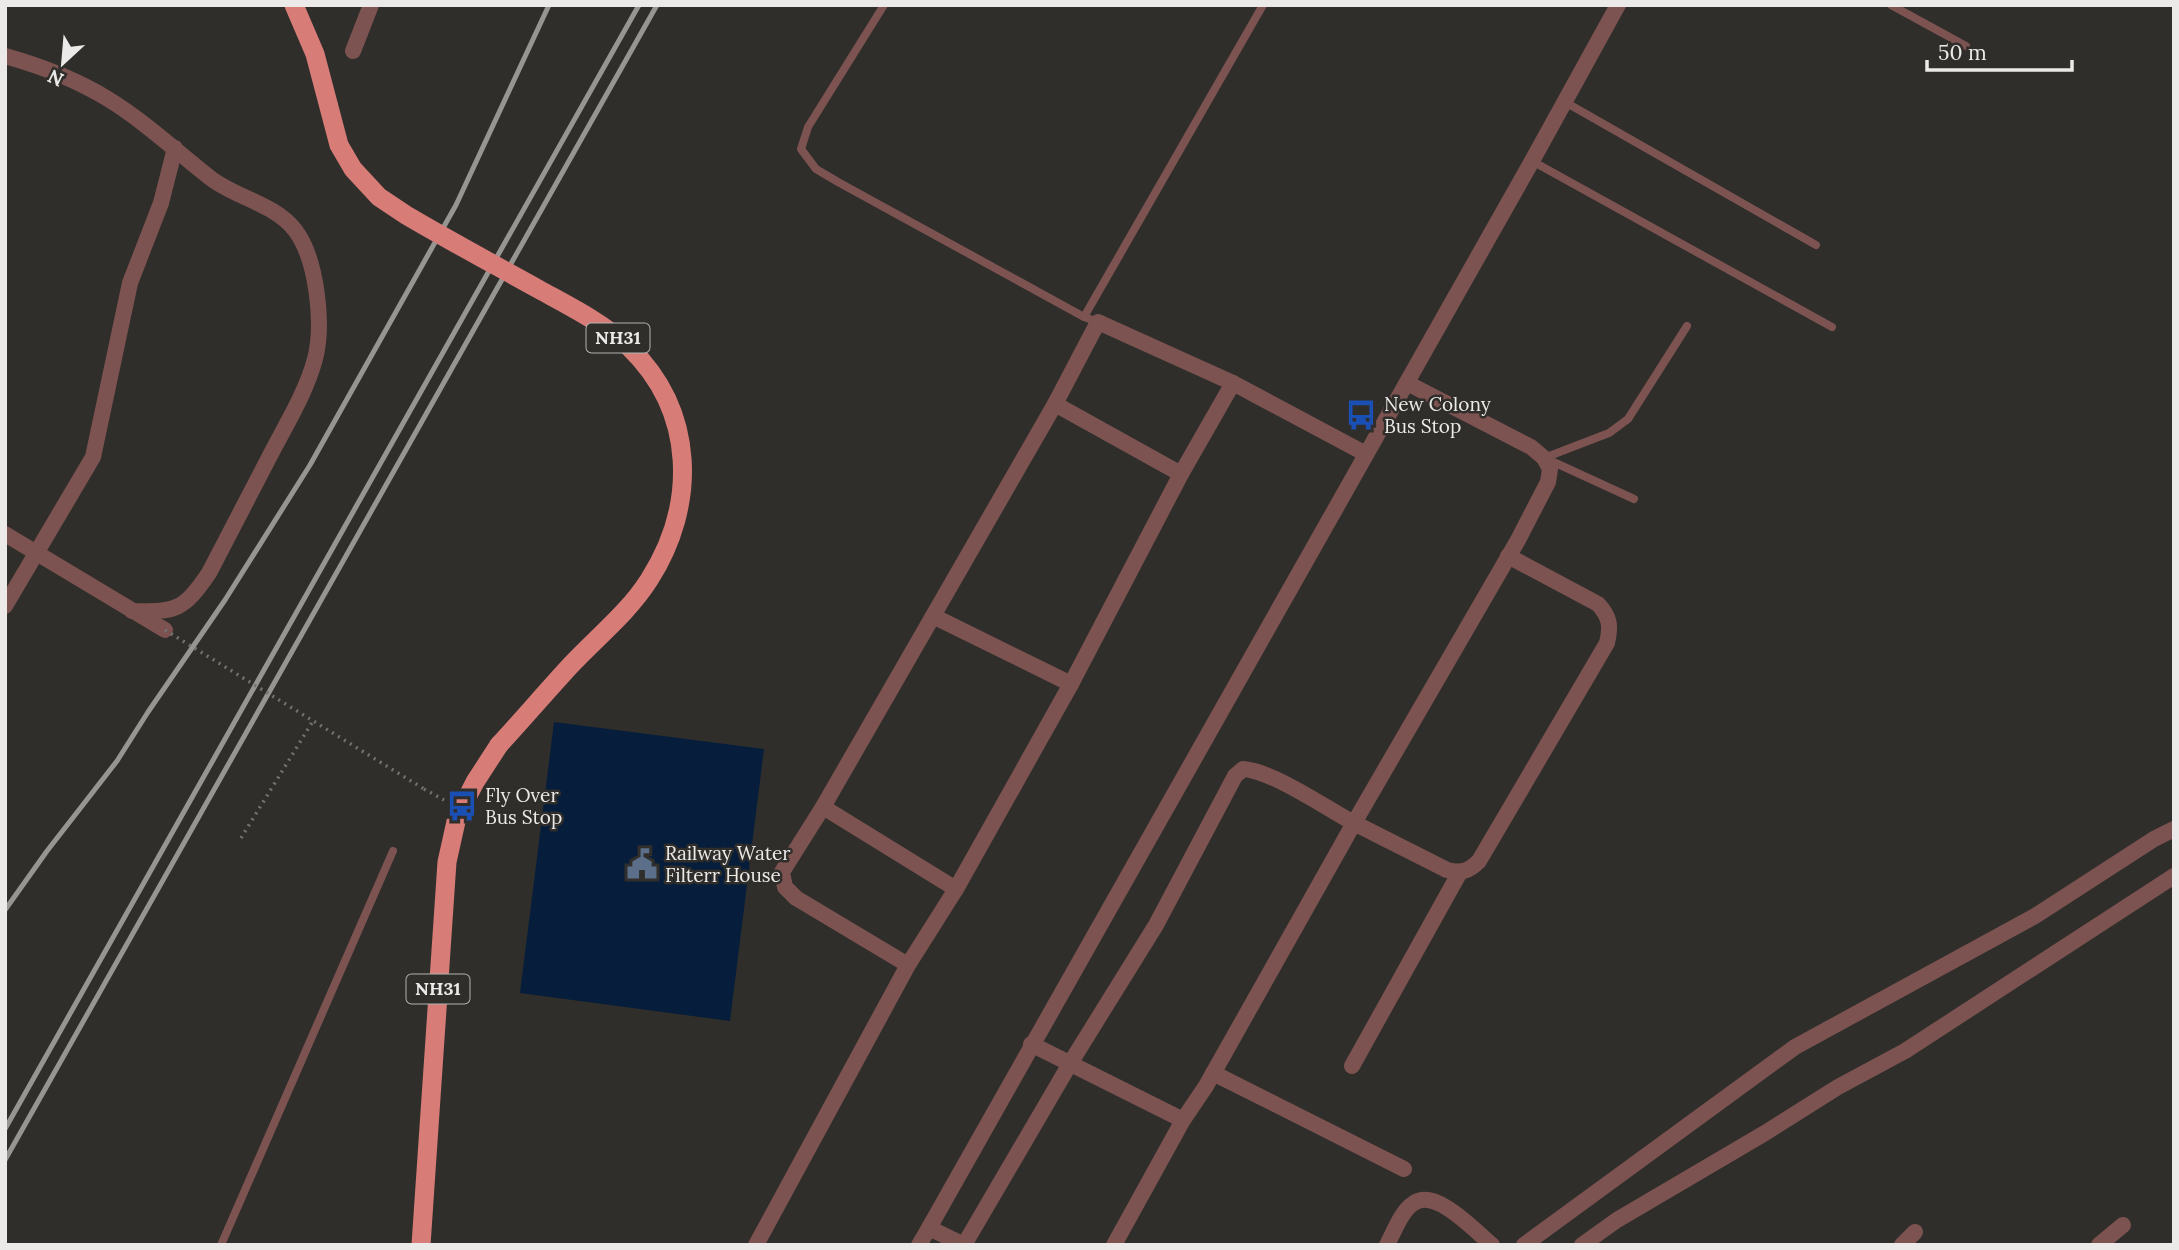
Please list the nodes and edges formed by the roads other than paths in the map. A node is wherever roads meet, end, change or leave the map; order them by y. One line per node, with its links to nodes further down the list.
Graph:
1 (294, 5): 50 (highway, NH31, bridge)
2 (371, 5): 8 (street)
3 (884, 5): 14 (lane)
4 (1263, 5): 14 (lane)
5 (1618, 5): 10 (street)
6 (1891, 5): 7 (lane)
7 (1966, 46)
8 (353, 51)
9 (5, 56): 11 (street)
10 (1565, 102): 12 (street); 13 (lane)
11 (175, 148): 25 (street); 28 (street)
12 (1532, 161): 16 (lane); 18 (street)
13 (1816, 245)
14 (1091, 320): 17 (street); 19 (street)
15 (1688, 326): 21 (lane)
16 (1832, 327)
17 (1233, 383): 20 (street); 22 (street)
18 (1407, 383): 20 (street); 21 (street)
19 (1055, 404): 22 (street); 29 (street)
20 (1366, 454): 40 (street)
21 (1544, 458): 23 (lane); 26 (street)
22 (1181, 474): 31 (street)
23 (1634, 499)
24 (5, 534): 25 (street)
25 (36, 553): 27 (street); 28 (street)
26 (1508, 556): 33 (street); 36 (street)
27 (5, 606)
28 (132, 611): 30 (street)
29 (933, 617): 31 (street); 32 (street)
30 (164, 631)
31 (1071, 684): 38 (street)
32 (823, 807): 38 (street); 39 (street)
33 (1354, 823): 36 (street); 41 (street); 43 (street)
34 (2174, 830): 57 (street)
35 (393, 850): 49 (lane)
36 (1460, 872): 42 (street)
37 (2174, 876): 58 (street)
38 (956, 889): 39 (street)
39 (908, 965): 51 (street)
40 (1031, 1044): 41 (street); 47 (street)
41 (1071, 1062): 44 (street); 53 (street)
42 (1352, 1066)
43 (1213, 1073): 44 (street); 45 (street)
44 (1183, 1120): 54 (street)
45 (1404, 1169)
46 (2123, 1225): 60 (street)
47 (929, 1228): 52 (street); 53 (street)
48 (1915, 1232): 59 (street)
49 (221, 1245)
50 (421, 1245)
51 (756, 1245)
52 (919, 1245)
53 (964, 1245)
54 (1114, 1245)
55 (1387, 1245): 56 (street)
56 (1492, 1245)
57 (1524, 1245)
58 (1582, 1245)
59 (1902, 1245)
60 (2099, 1245)

